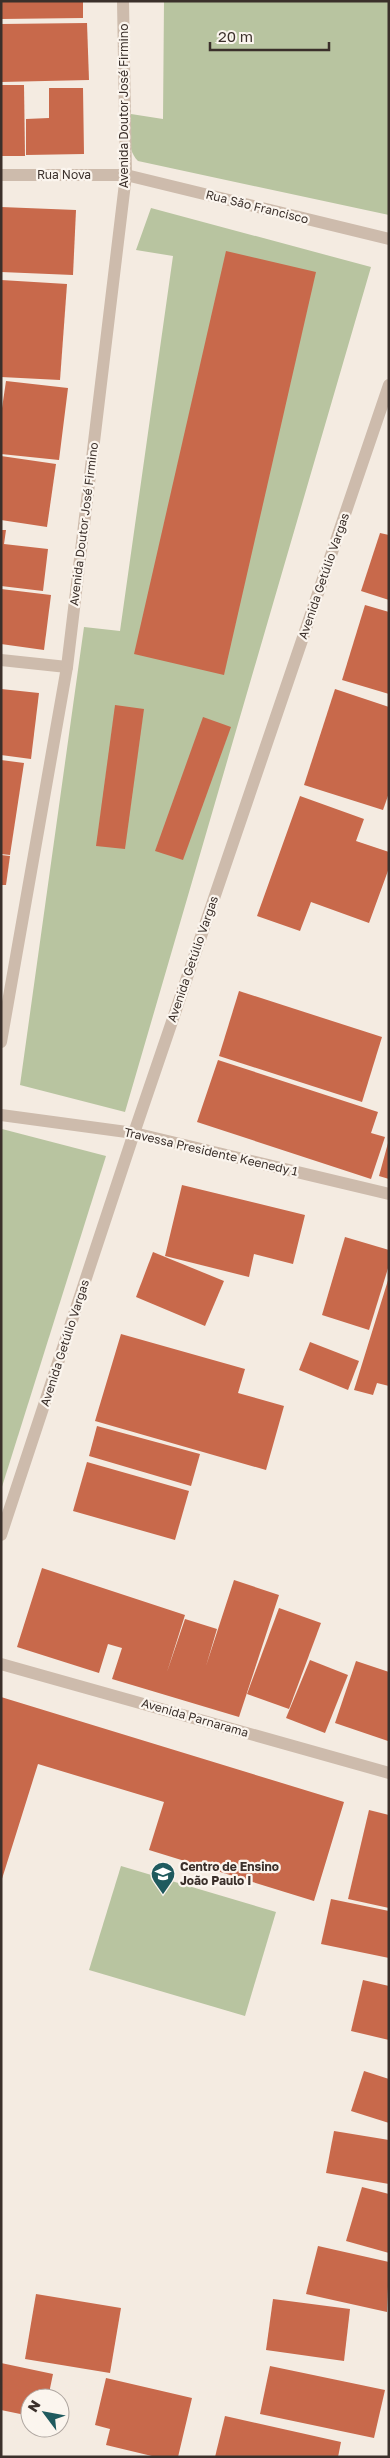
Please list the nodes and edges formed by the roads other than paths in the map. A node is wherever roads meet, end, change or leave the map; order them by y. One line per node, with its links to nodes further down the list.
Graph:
1 (123, 1): 3 (street, Avenida Doutor José Firmino)
2 (1, 175): 3 (street, Rua Nova)
3 (126, 175): 4 (street, Rua São Francisco); 7 (street, Avenida Doutor José Firmino)
4 (389, 239)
5 (389, 385): 10 (street, Avenida Getúlio Vargas)
6 (1, 660): 7 (street)
7 (67, 668): 8 (street, Avenida Doutor José Firmino)
8 (1, 1042)
9 (1, 1115): 10 (street, Travessa Presidente Keenedy 1)
10 (134, 1133): 11 (street, Travessa Presidente Keenedy 1); 12 (street, Avenida Getúlio Vargas)
11 (389, 1194)
12 (1, 1535)
13 (1, 1664): 14 (street, Avenida Parnarama)
14 (389, 1773)

